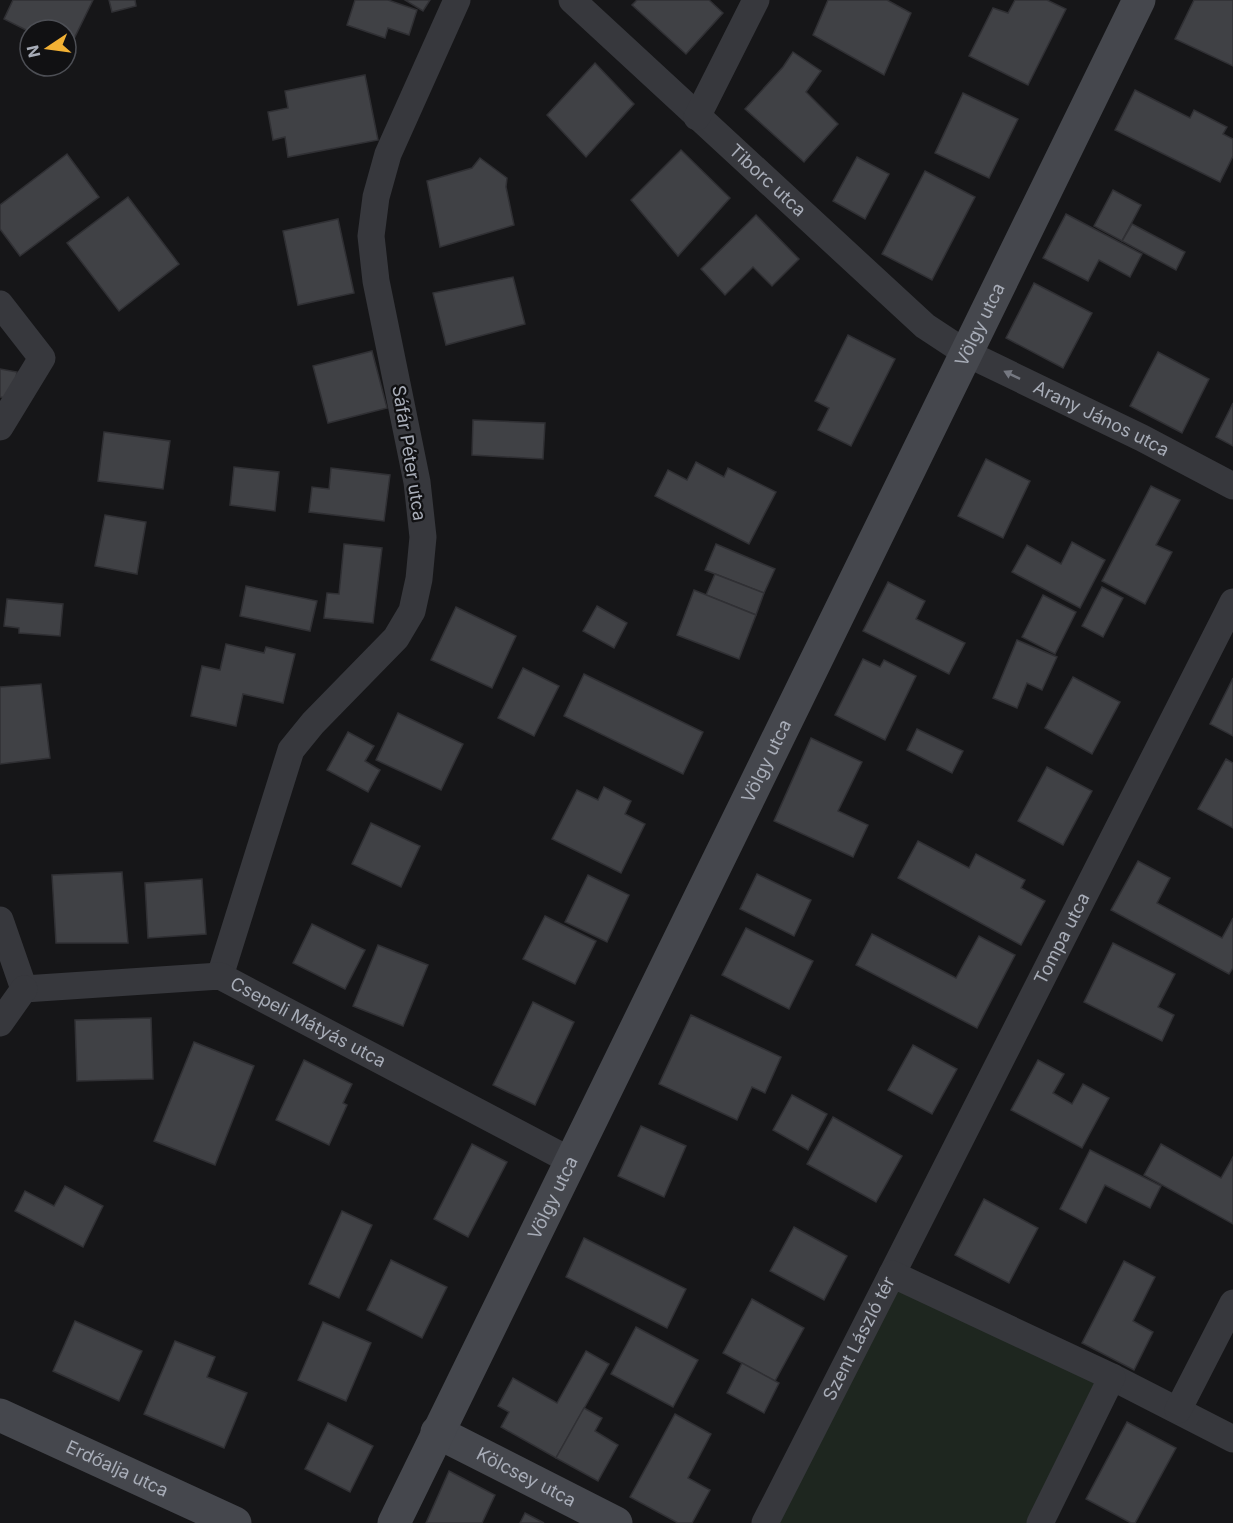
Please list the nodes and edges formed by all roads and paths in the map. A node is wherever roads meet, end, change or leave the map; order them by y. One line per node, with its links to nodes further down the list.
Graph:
1 (457, 0): 12 (street, Sáfár Péter utca)
2 (572, 0): 5 (street, Tiborc utca)
3 (756, 0): 5 (street)
4 (1139, 0): 7 (street, Völgy utca)
5 (697, 117): 7 (street, Tiborc utca)
6 (0, 304): 8 (street)
7 (966, 353): 9 (street, Arany János utca, one-way to 7); 15 (street, Völgy utca)
8 (0, 427)
9 (1233, 486)
10 (1233, 602): 16 (street, Tompa utca)
11 (0, 920): 13 (street)
12 (220, 976): 13 (street, Csepeli Mátyás utca); 15 (street, Csepeli Mátyás utca)
13 (24, 989): 14 (street)
14 (0, 1023)
15 (571, 1161): 21 (street, Völgy utca)
16 (892, 1274): 18 (street, Szent László tér); 26 (street, Szent László tér)
17 (1233, 1303): 19 (street)
18 (1112, 1377): 19 (street, Szent László tér); 27 (street)
19 (1178, 1410): 22 (street, Szent László tér)
20 (0, 1415): 23 (street, Erdőalja utca)
21 (438, 1432): 24 (street, Völgy utca); 25 (street, Kölcsey utca)
22 (1233, 1438)
23 (235, 1523)
24 (394, 1523)
25 (616, 1523)
26 (765, 1523)
27 (1040, 1523)

